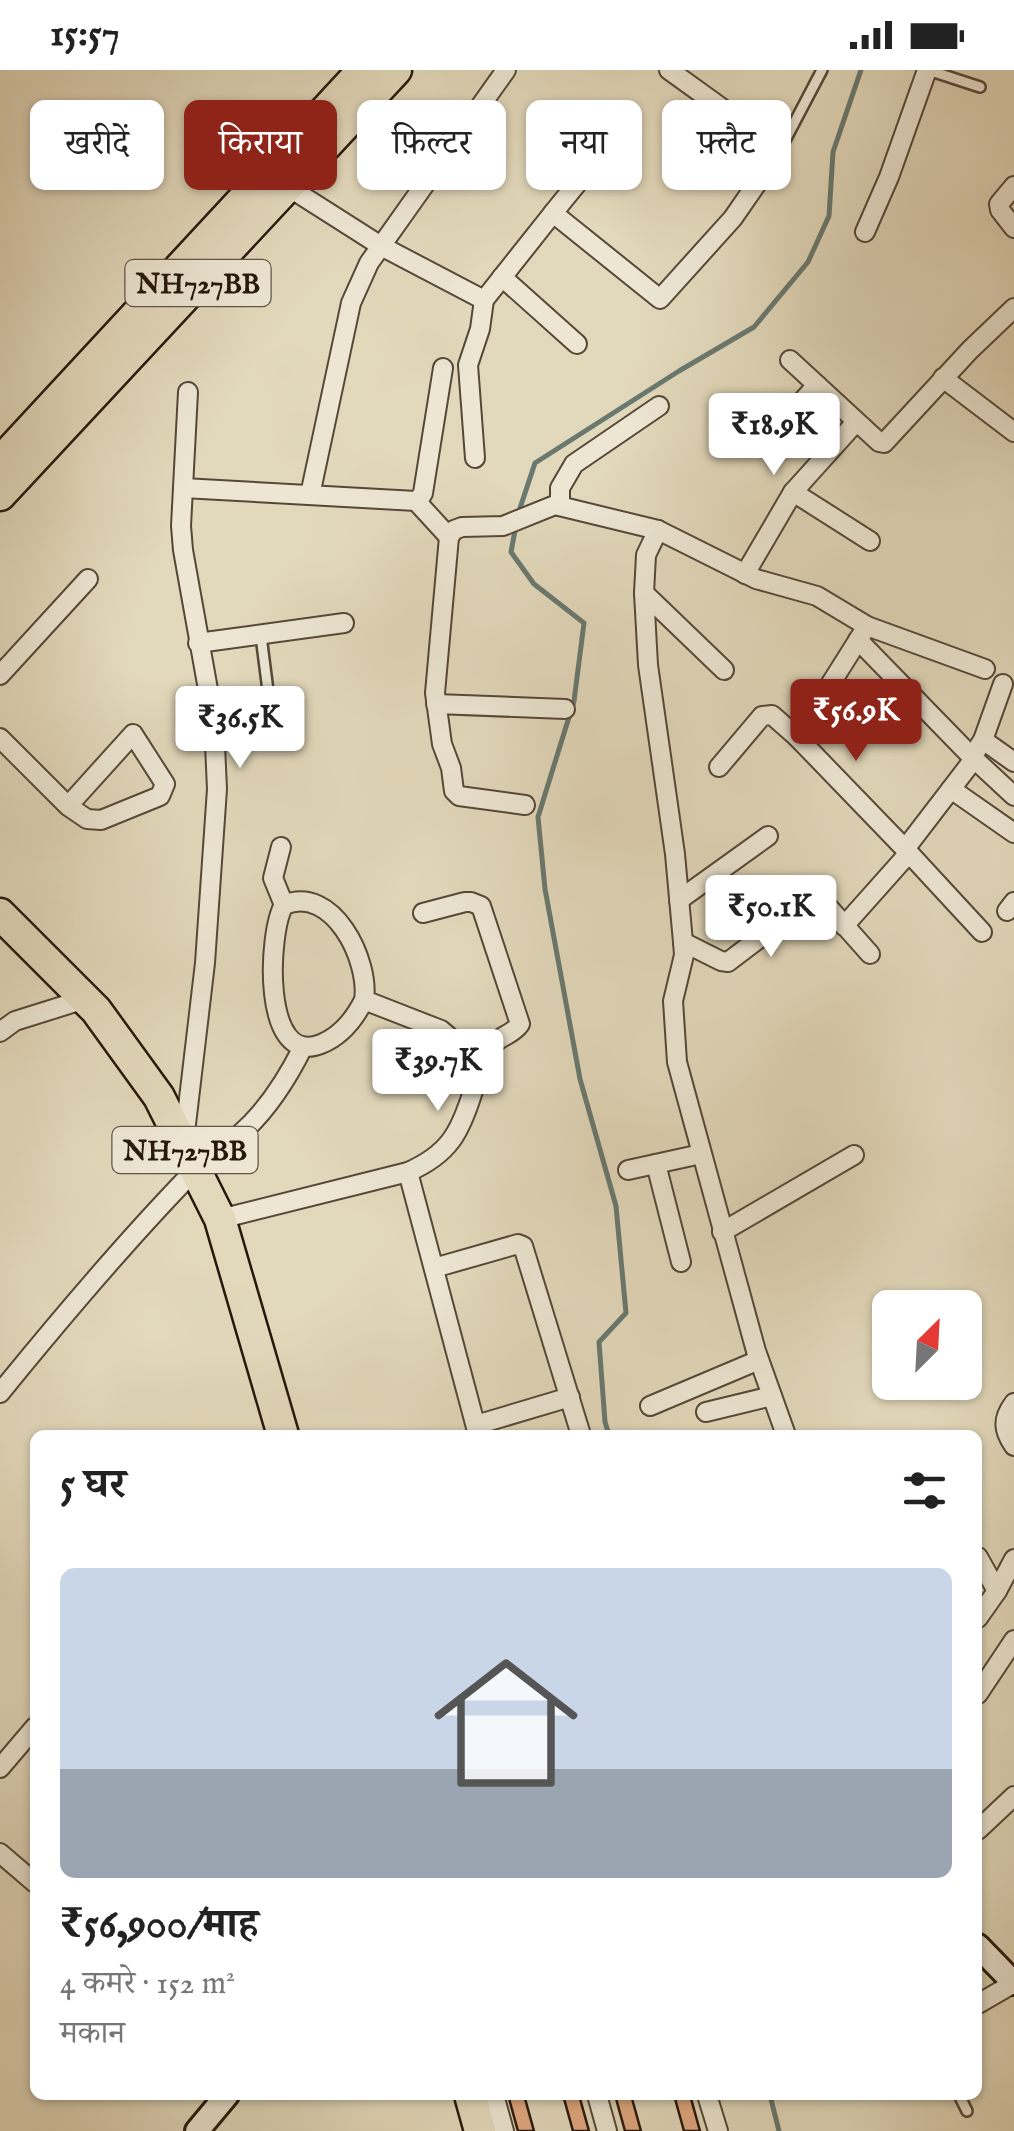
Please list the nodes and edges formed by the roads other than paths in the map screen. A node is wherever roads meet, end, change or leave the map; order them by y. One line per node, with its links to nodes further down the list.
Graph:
1 (364, 70): 9 (highway, NH727BB)
2 (396, 70): 10 (highway, NH727BB)
3 (506, 70): 21 (street)
4 (669, 70): 8 (street)
5 (822, 70): 11 (lane)
6 (927, 70): 7 (lane); 20 (street)
7 (980, 87)
8 (711, 100)
9 (337, 105)
10 (337, 125)
11 (791, 129)
12 (1014, 186): 19 (street)
13 (268, 190): 36 (highway, NH727BB)
14 (269, 190): 40 (highway, NH727BB)
15 (294, 190): 21 (street)
16 (572, 190): 18 (street)
17 (752, 190): 18 (street)
18 (553, 213): 22 (street)
19 (1014, 228)
20 (865, 232)
21 (382, 246): 23 (street); 39 (street)
22 (502, 277): 23 (street); 25 (street)
23 (484, 300): 35 (street)
24 (1014, 308): 28 (street)
25 (577, 344)
26 (790, 360): 29 (street)
27 (443, 368): 41 (street)
28 (943, 378): 33 (street); 34 (street)
29 (816, 385): 32 (street); 33 (street)
30 (188, 392): 37 (street)
31 (660, 406): 42 (street)
32 (786, 418)
33 (856, 422): 38 (street)
34 (1014, 432)
35 (475, 458)
36 (0, 462)
37 (183, 488): 39 (street); 52 (street)
38 (794, 492): 45 (street); 46 (street)
39 (310, 495): 41 (street)
40 (0, 496)
41 (416, 501): 44 (street)
42 (557, 506): 43 (street); 44 (street)
43 (658, 530): 46 (street); 48 (street)
44 (449, 537): 57 (street)
45 (870, 541)
46 (745, 574): 50 (street)
47 (88, 578): 55 (street)
48 (644, 593): 54 (street); 74 (street)
49 (344, 623): 51 (street)
50 (863, 633): 53 (street); 61 (street); 63 (street)
51 (261, 635): 52 (street); 59 (lane)
52 (198, 643): 89 (street)
53 (985, 669)
54 (724, 670)
55 (0, 674)
56 (1003, 684): 62 (street)
57 (436, 704): 58 (street); 68 (street)
58 (565, 709)
59 (272, 722)
60 (0, 738): 69 (street)
61 (797, 738): 65 (street); 73 (street)
62 (983, 740): 63 (street); 64 (street)
63 (973, 758): 66 (street); 67 (street)
64 (1014, 762)
65 (720, 767)
66 (951, 790): 70 (street); 73 (street)
67 (1014, 796)
68 (525, 805)
69 (68, 806): 69 (street)
70 (1014, 833)
71 (768, 836): 74 (street)
72 (280, 847): 75 (street)
73 (907, 850): 78 (street); 79 (street)
74 (679, 900): 80 (street)
75 (284, 905): 83 (street); 85 (street)
76 (423, 913): 86 (street)
77 (0, 914): 82 (highway, NH727BB)
78 (844, 926): 80 (street); 81 (street)
79 (982, 932)
80 (683, 942): 87 (street)
81 (870, 954)
82 (85, 999): 84 (street); 89 (highway, NH727BB)
83 (364, 1000): 85 (street); 86 (street)
84 (0, 1032)
85 (303, 1047): 89 (street)
86 (482, 1064): 92 (street)
87 (701, 1154): 90 (street); 94 (street)
88 (854, 1155): 94 (street)
89 (189, 1158): 93 (highway, NH727BB); 98 (street)
90 (656, 1164): 91 (street); 95 (street)
91 (628, 1170)
92 (408, 1172): 93 (street); 96 (street)
93 (220, 1219): 104 (highway, NH727BB)
94 (722, 1232): 97 (street)
95 (681, 1262)
96 (434, 1268): 100 (street); 105 (street)
97 (759, 1360): 99 (street); 102 (street)
98 (0, 1394)
99 (772, 1396): 103 (street); 108 (street)
100 (570, 1397): 106 (street); 107 (street)
101 (1014, 1403): 109 (street)
102 (650, 1406)
103 (706, 1412)
104 (282, 1430)
105 (474, 1430)
106 (479, 1430)
107 (580, 1430)
108 (784, 1430)
109 (1014, 1446)
110 (1014, 1559): 112 (street)
111 (982, 1563): 112 (street)
112 (997, 1591): 113 (street)
113 (982, 1612)
114 (1014, 1640): 115 (street)
115 (982, 1688)
116 (30, 1733): 117 (street)
117 (0, 1768)
118 (1014, 1796): 119 (street)
119 (982, 1826)
120 (0, 1852): 121 (street)
121 (30, 1879)
122 (982, 1950): 123 (street)
123 (1014, 1983): 124 (street)
124 (982, 2002)
125 (222, 2100): 132 (street)
126 (471, 2100): 133 (highway)
127 (495, 2100): 134 (street)
128 (598, 2100): 135 (street)
129 (709, 2100): 136 (street)
130 (962, 2100): 131 (lane)
131 (967, 2111)
132 (197, 2131)
133 (480, 2131)
134 (504, 2131)
135 (607, 2131)
136 (718, 2131)

